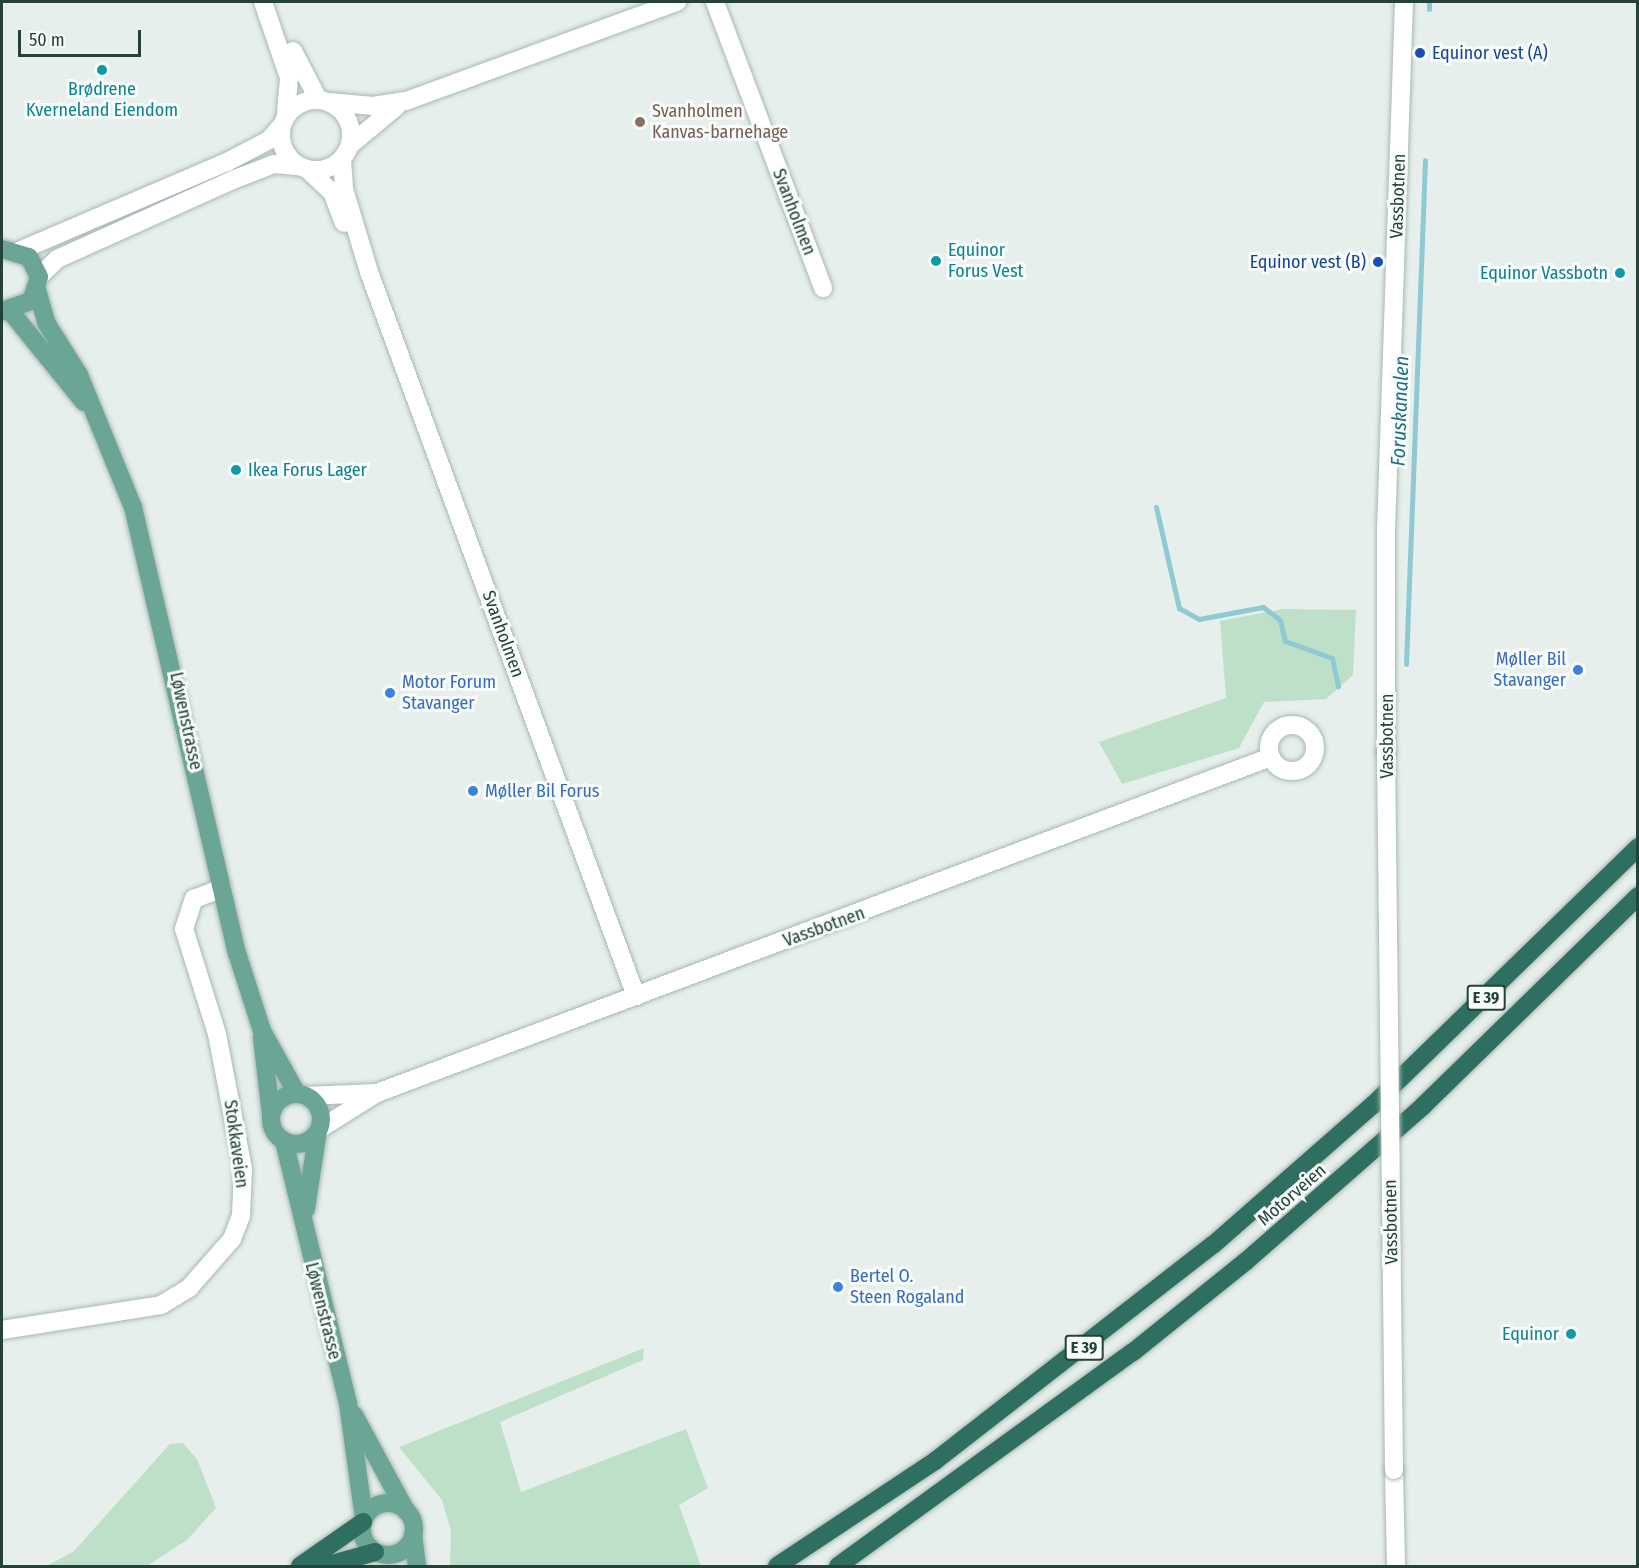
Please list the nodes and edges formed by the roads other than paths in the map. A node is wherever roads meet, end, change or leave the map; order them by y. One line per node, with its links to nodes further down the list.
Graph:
1 (263, 2): 8 (street)
2 (275, 2): 6 (street)
3 (677, 2): 7 (street)
4 (716, 2): 14 (street, Svanholmen)
5 (1404, 2): 40 (street, Vassbotnen, bridge)
6 (324, 101): 7 (street); 8 (street); 9 (street)
7 (406, 101): 9 (street)
8 (284, 121): 10 (street); 11 (street)
9 (346, 152): 10 (street); 12 (street, Svanholmen)
10 (303, 168): 12 (street, Svanholmen); 13 (street)
11 (10, 250): 13 (main road)
12 (369, 272): 21 (street, Svanholmen)
13 (38, 283): 15 (main road); 16 (main road, Løwenstrasse)
14 (823, 288)
15 (7, 312): 16 (main road, Løwenstrasse)
16 (96, 417): 19 (main road, Løwenstrasse)
17 (1271, 757): 21 (street, Vassbotnen)
18 (1637, 847): 38 (highway, E 39)
19 (222, 888): 22 (main road, Løwenstrasse); 29 (street, Stokkaveien)
20 (1638, 896): 39 (highway, Motorveien / E 39)
21 (636, 996): 23 (street, Vassbotnen)
22 (262, 1030): 24 (main road, Løwenstrasse); 25 (main road, Løwenstrasse)
23 (376, 1093): 24 (street, Vassbotnen); 26 (street, Vassbotnen)
24 (301, 1095): 25 (main road); 26 (main road)
25 (271, 1115): 27 (main road)
26 (318, 1130): 27 (main road); 28 (main road, Løwenstrasse)
27 (284, 1141): 28 (main road, Løwenstrasse)
28 (304, 1217): 30 (main road, Løwenstrasse)
29 (2, 1330)
30 (348, 1403): 31 (main road, Løwenstrasse); 32 (main road, Løwenstrasse)
31 (405, 1511): 32 (main road); 33 (main road)
32 (363, 1521): 34 (main road); 35 (highway)
33 (413, 1534): 34 (main road); 37 (main road)
34 (380, 1558): 36 (highway)
35 (300, 1566)
36 (325, 1566)
37 (417, 1566)
38 (777, 1566)
39 (838, 1566)
40 (1395, 1566)

